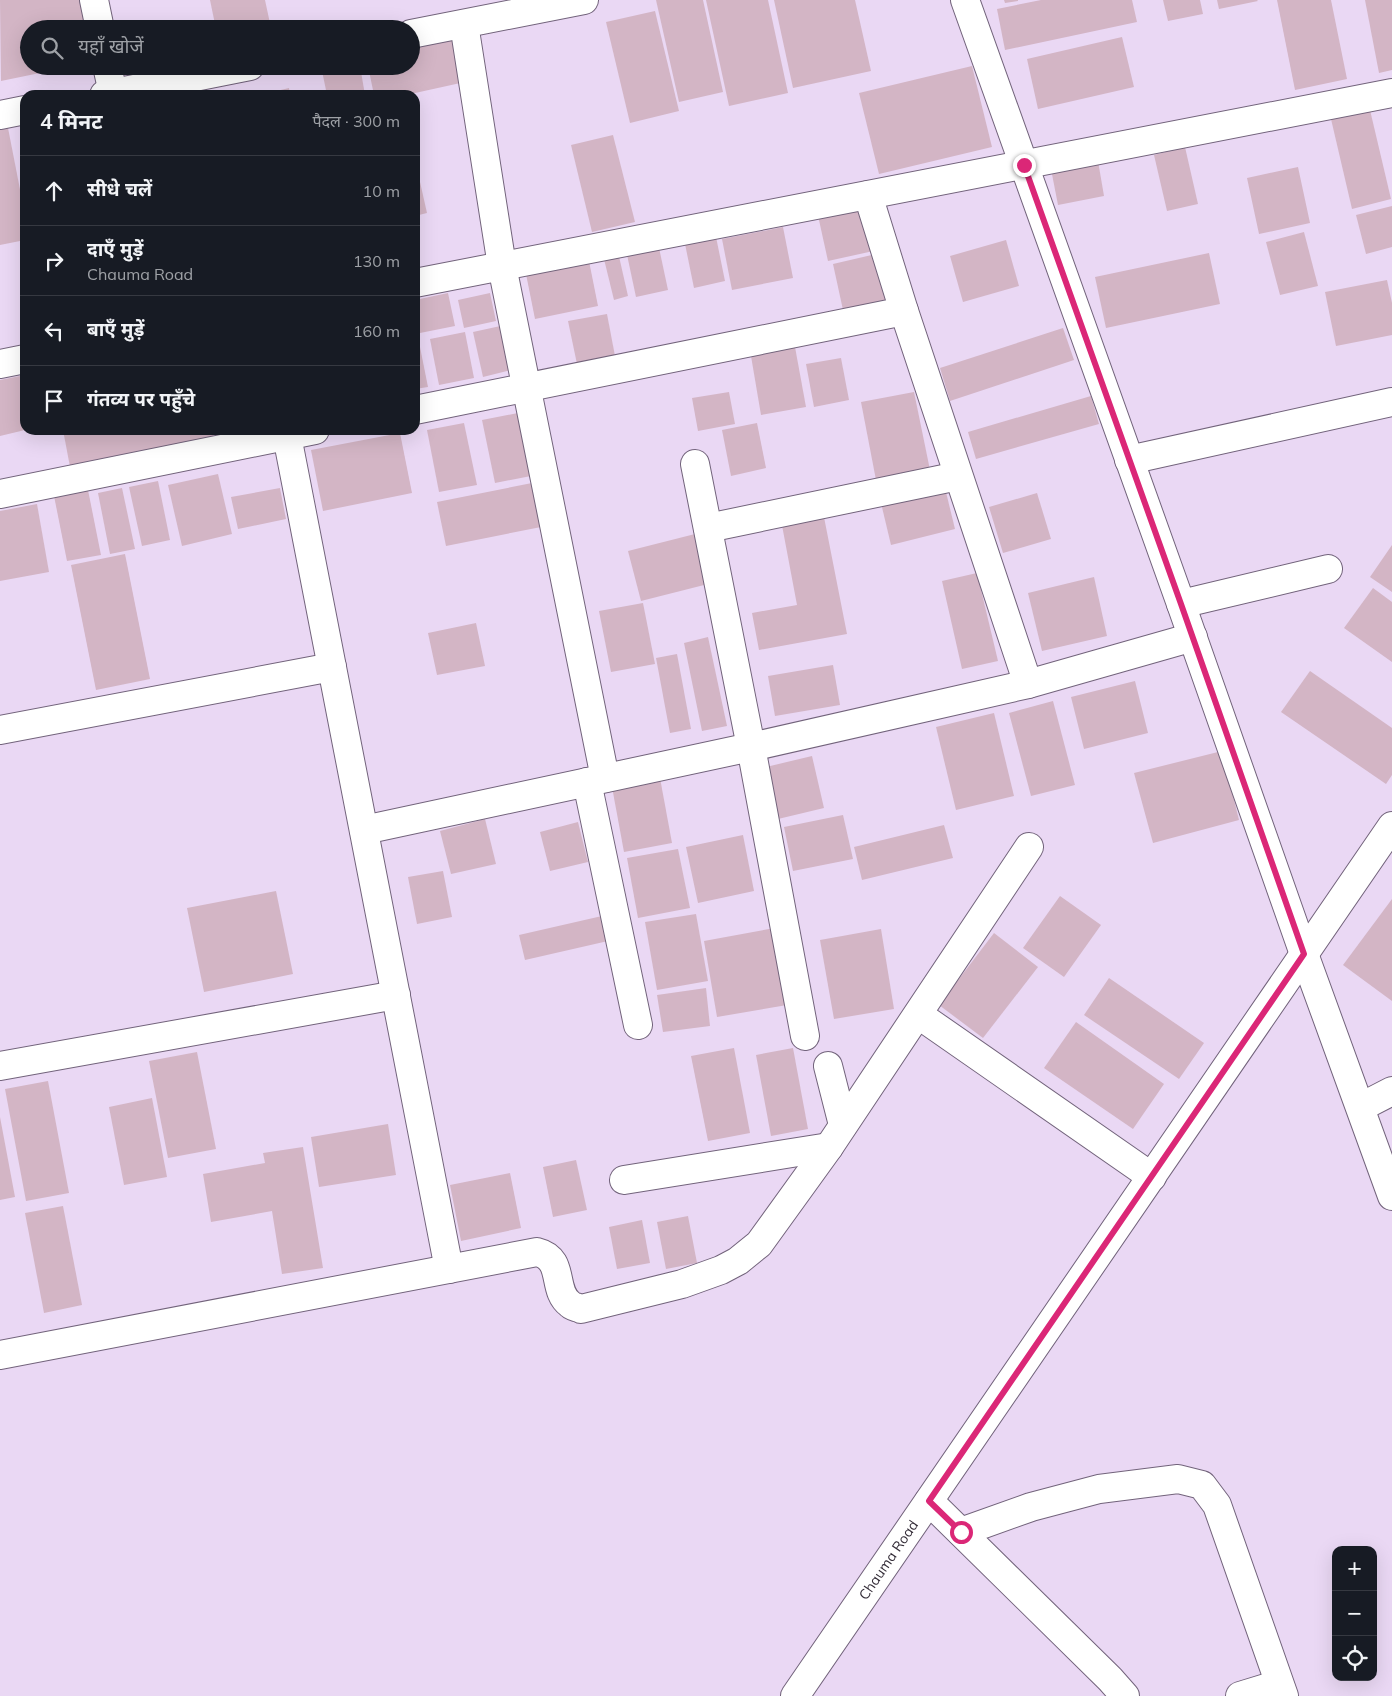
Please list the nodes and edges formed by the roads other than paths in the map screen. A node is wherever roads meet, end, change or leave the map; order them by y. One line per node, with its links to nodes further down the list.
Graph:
1 (94, 0): 4 (street)
2 (584, 0): 5 (street)
3 (965, 0): 14 (street)
4 (98, 20)
5 (464, 24): 6 (street); 16 (street)
6 (420, 32)
7 (107, 75): 9 (street)
8 (204, 75): 10 (street)
9 (108, 90)
10 (128, 90)
11 (1392, 93): 14 (street)
12 (20, 111): 13 (street)
13 (0, 115)
14 (1024, 165): 15 (street); 26 (street)
15 (868, 195): 16 (street); 18 (street)
16 (502, 266): 17 (street); 21 (street)
17 (420, 282)
18 (904, 311): 21 (street); 28 (street)
19 (20, 361): 20 (street)
20 (0, 364)
21 (526, 387): 23 (street); 38 (street)
22 (1392, 402): 26 (street)
23 (420, 409)
24 (292, 435): 25 (street)
25 (287, 436): 29 (street); 34 (street)
26 (1130, 460): 32 (street)
27 (695, 464): 30 (street)
28 (958, 476): 30 (street); 35 (street)
29 (0, 494)
30 (708, 528): 37 (street)
31 (1328, 569): 32 (street)
32 (1181, 604): 33 (street)
33 (1193, 637): 35 (street); 42 (street)
34 (332, 667): 36 (street); 40 (street)
35 (1028, 684): 37 (street)
36 (0, 730)
37 (751, 747): 38 (street); 46 (street)
38 (596, 780): 40 (street); 45 (street)
39 (1392, 826): 42 (street, Chauma Road)
40 (364, 830): 43 (street)
41 (1029, 847): 44 (street)
42 (1304, 954): 50 (street); 52 (street, Chauma Road)
43 (396, 995): 47 (street); 55 (street)
44 (919, 1014): 51 (street); 52 (street)
45 (638, 1025)
46 (806, 1036)
47 (0, 1066)
48 (828, 1066): 51 (street)
49 (1392, 1091): 50 (street)
50 (1361, 1107): 54 (street)
51 (836, 1136): 53 (street); 55 (street)
52 (1152, 1177): 57 (street, Chauma Road)
53 (624, 1180)
54 (1392, 1195)
55 (450, 1269): 56 (street)
56 (0, 1355)
57 (929, 1501): 58 (street); 60 (street, Chauma Road)
58 (961, 1532): 59 (street); 61 (street)
59 (1281, 1690): 62 (street)
60 (795, 1696)
61 (1125, 1696)
62 (1240, 1696)

